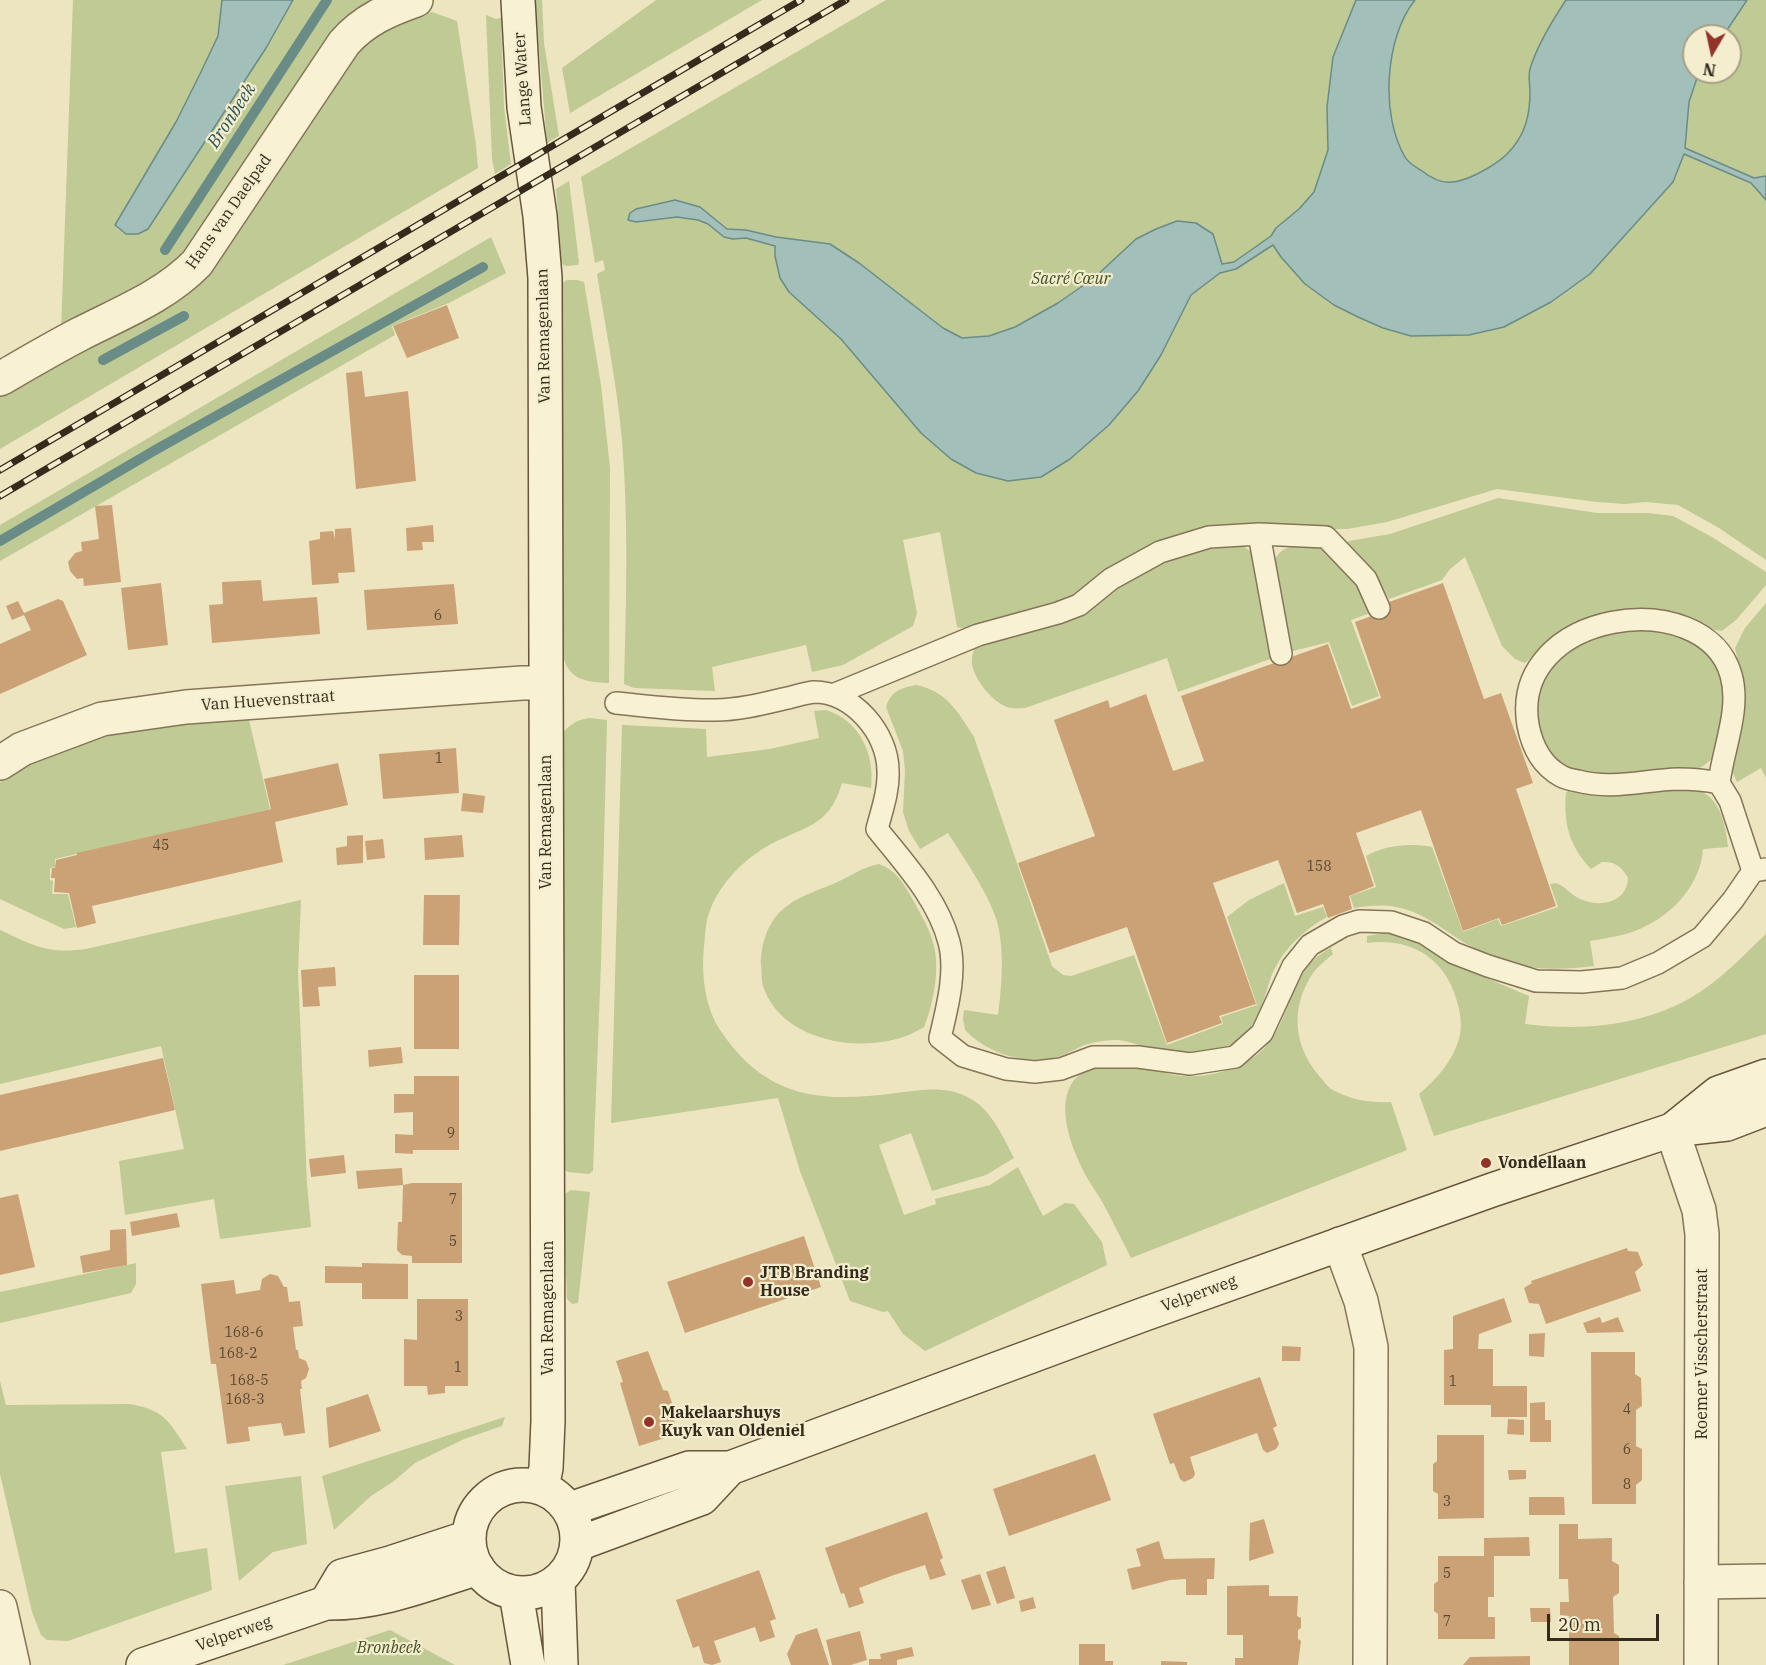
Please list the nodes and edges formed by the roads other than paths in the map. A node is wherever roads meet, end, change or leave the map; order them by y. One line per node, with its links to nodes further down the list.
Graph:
1 (416, 0): 4 (street, Hans van Daelpad)
2 (518, 0): 3 (street, Lange Water)
3 (531, 157): 8 (street, Van Remagenlaan)
4 (0, 379)
5 (1259, 534): 6 (lane); 7 (lane); 9 (lane)
6 (1379, 608)
7 (1281, 654)
8 (546, 683): 11 (street, Van Huevenstraat); 19 (street, Van Remagenlaan)
9 (835, 694): 10 (lane); 13 (lane)
10 (616, 703)
11 (0, 763)
12 (1719, 783): 12 (lane); 13 (lane)
13 (1760, 870)
14 (1766, 1076): 16 (street, Velperweg)
15 (1766, 1109): 16 (street, Velperweg)
16 (1672, 1130): 17 (street, Velperweg); 26 (street, Roemer Visscherstraat)
17 (1340, 1244): 18 (street, Velperweg); 34 (street)
18 (730, 1468): 20 (street, Velperweg); 22 (street, Velperweg)
19 (542, 1487): 20 (street); 21 (street)
20 (570, 1509): 22 (street)
21 (469, 1537): 23 (street); 28 (street)
22 (578, 1544): 24 (street)
23 (478, 1568): 27 (street); 28 (street, Velperweg)
24 (558, 1581): 27 (street); 33 (street)
25 (1766, 1581): 26 (street)
26 (1701, 1582): 35 (street, Roemer Visscherstraat)
27 (516, 1593): 32 (street)
28 (326, 1603): 31 (street, Velperweg)
29 (0, 1607): 30 (street)
30 (9, 1664)
31 (142, 1665)
32 (528, 1665)
33 (561, 1665)
34 (1370, 1665)
35 (1701, 1665)

